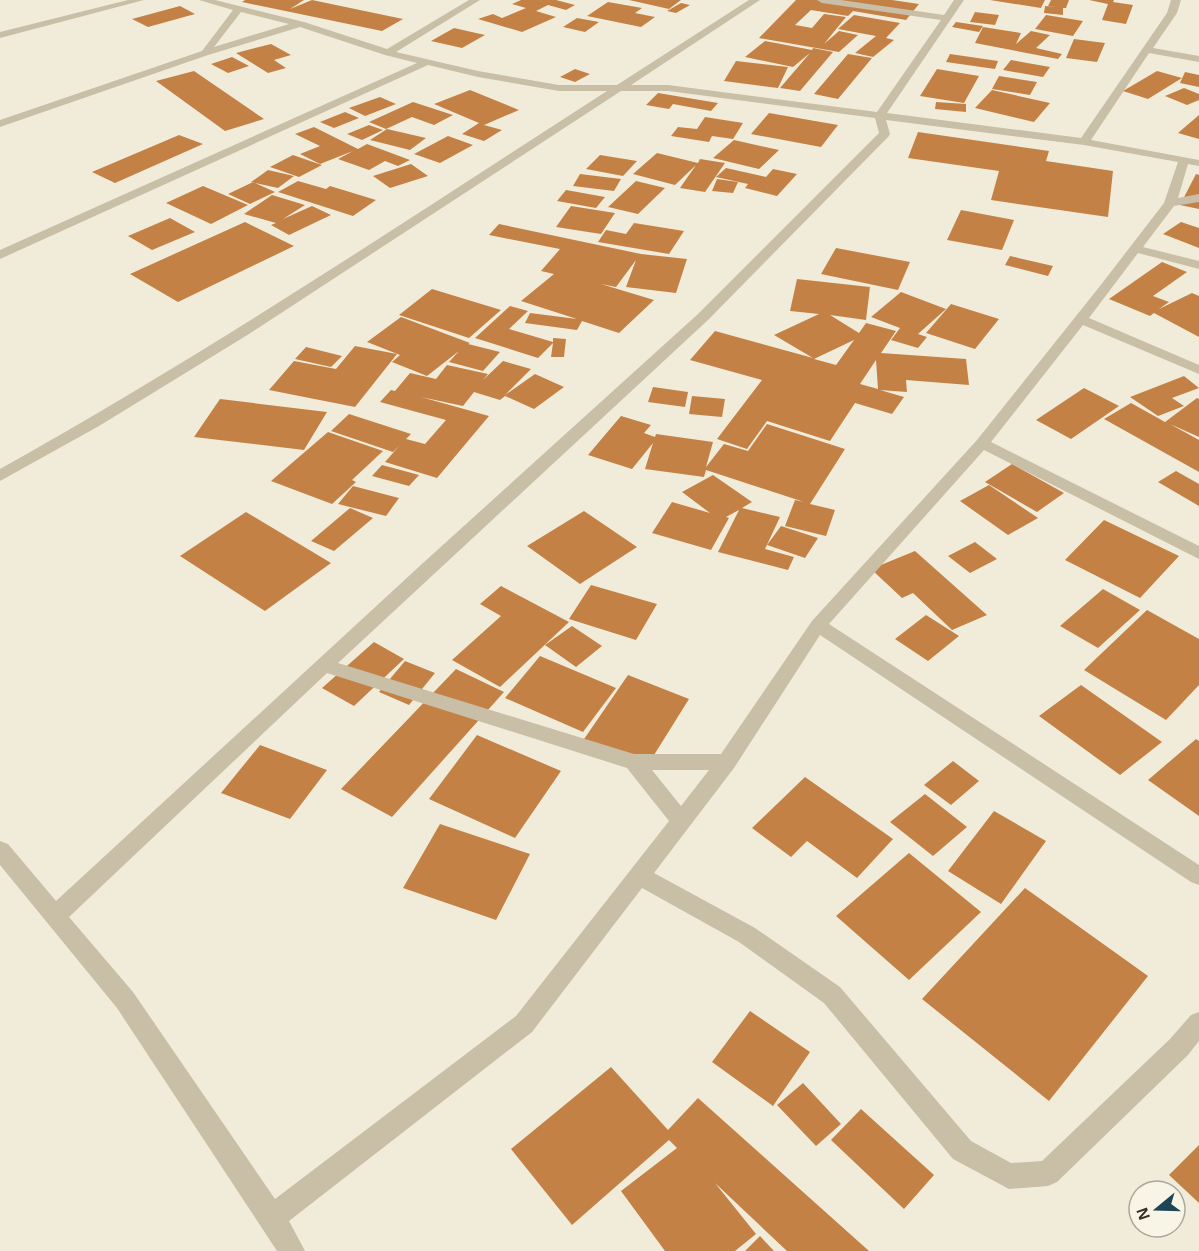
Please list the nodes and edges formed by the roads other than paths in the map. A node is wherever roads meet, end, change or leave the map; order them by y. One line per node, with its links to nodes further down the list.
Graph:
1 (139, 0): 11 (street)
2 (204, 0): 8 (street)
3 (475, 0): 13 (street)
4 (755, 0): 17 (street)
5 (822, 0): 9 (street)
6 (959, 0): 9 (street)
7 (1176, 0): 12 (street)
8 (238, 9): 10 (street); 14 (street)
9 (947, 18): 18 (street)
10 (301, 24): 13 (street); 14 (street)
11 (0, 35)
12 (1147, 50): 15 (street); 20 (street)
13 (388, 52): 16 (street)
14 (205, 53): 19 (street)
15 (1199, 59)
16 (427, 62): 17 (street); 26 (street)
17 (620, 88): 18 (street); 31 (street)
18 (880, 116): 20 (street); 34 (street)
19 (0, 124)
20 (1084, 142): 21 (street)
21 (1184, 160): 22 (street); 24 (street)
22 (1199, 163)
23 (1199, 198): 24 (street)
24 (1170, 203): 25 (street)
25 (1136, 249): 27 (street); 28 (street)
26 (0, 255)
27 (1199, 265)
28 (1081, 320): 29 (street); 30 (street)
29 (1199, 370)
30 (982, 443): 32 (street); 33 (street)
31 (0, 476)
32 (1199, 553)
33 (818, 625): 36 (street); 40 (street)
34 (324, 665): 35 (street); 41 (street)
35 (634, 762): 36 (street); 37 (street)
36 (727, 762): 37 (street)
37 (681, 820): 39 (street)
38 (1, 853): 41 (street)
39 (640, 876): 42 (street); 43 (street)
40 (1199, 876)
41 (55, 916): 43 (street)
42 (1199, 1023)
43 (272, 1218): 44 (street)
44 (292, 1251)

